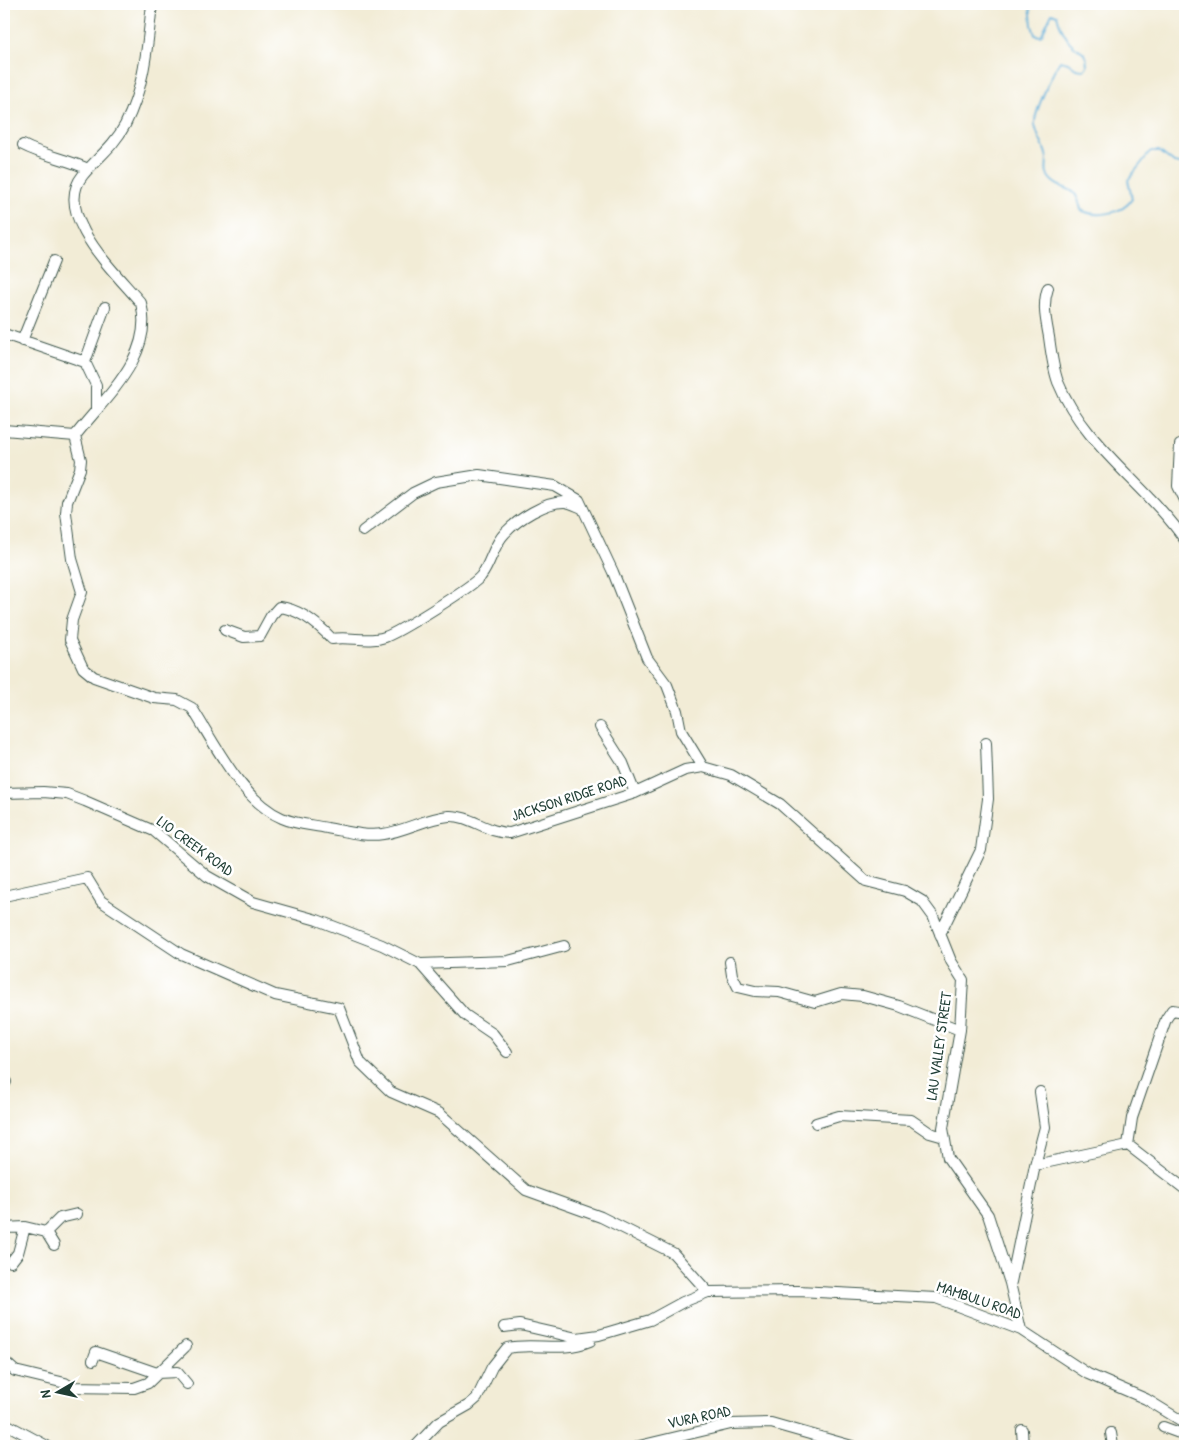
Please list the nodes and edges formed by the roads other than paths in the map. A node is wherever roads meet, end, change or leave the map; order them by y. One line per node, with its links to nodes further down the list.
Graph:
1 (152, 4): 3 (street)
2 (23, 145): 3 (street)
3 (88, 170): 10 (street)
4 (54, 261): 8 (street)
5 (1048, 288): 17 (street)
6 (105, 307): 9 (street)
7 (4, 334): 8 (street)
8 (22, 341): 9 (street)
9 (84, 362): 10 (street)
10 (96, 408): 12 (street)
11 (4, 430): 12 (street)
12 (74, 436): 23 (street, JACKSON RIDGE ROAD)
13 (1180, 445): 14 (street)
14 (1185, 500)
15 (582, 508): 16 (street); 18 (street); 21 (street)
16 (363, 531)
17 (1185, 540)
18 (225, 630)
19 (600, 727): 23 (street)
20 (986, 743): 25 (street)
21 (702, 768): 23 (street, JACKSON RIDGE ROAD); 25 (street, LAU VALLEY STREET)
22 (4, 793): 28 (street, LIO CREEK ROAD)
23 (635, 793)
24 (4, 896): 45 (street)
25 (940, 934): 30 (street, LAU VALLEY STREET)
26 (564, 946): 28 (street)
27 (730, 962): 30 (street)
28 (420, 964): 31 (street)
29 (1185, 1012): 35 (street)
30 (960, 1030): 34 (street, LAU VALLEY STREET)
31 (507, 1052)
32 (1040, 1092): 36 (street)
33 (816, 1124): 34 (street)
34 (944, 1137): 44 (street, LAU VALLEY STREET)
35 (1128, 1145): 36 (street); 37 (street)
36 (1035, 1165): 44 (street)
37 (1185, 1188)
38 (78, 1214): 41 (street)
39 (25, 1227): 40 (street); 41 (street); 43 (street)
40 (4, 1228)
41 (46, 1232): 42 (street)
42 (54, 1245)
43 (11, 1262)
44 (1010, 1283): 47 (street, LAU VALLEY STREET)
45 (708, 1292): 47 (street, MAMBULU ROAD); 48 (street)
46 (504, 1327): 48 (street)
47 (1021, 1330): 54 (street, MAMBULU ROAD)
48 (599, 1334): 61 (street)
49 (186, 1346): 52 (street)
50 (93, 1360): 52 (street)
51 (4, 1361): 52 (street)
52 (157, 1373): 53 (street)
53 (187, 1384)
54 (1185, 1423)
55 (4, 1424): 60 (street)
56 (1163, 1427): 59 (street)
57 (1022, 1430): 64 (street)
58 (1111, 1433): 65 (street)
59 (1185, 1435)
60 (46, 1446)
61 (416, 1446)
62 (639, 1446): 63 (street, VURA ROAD)
63 (852, 1446)
64 (1022, 1446)
65 (1113, 1446)

